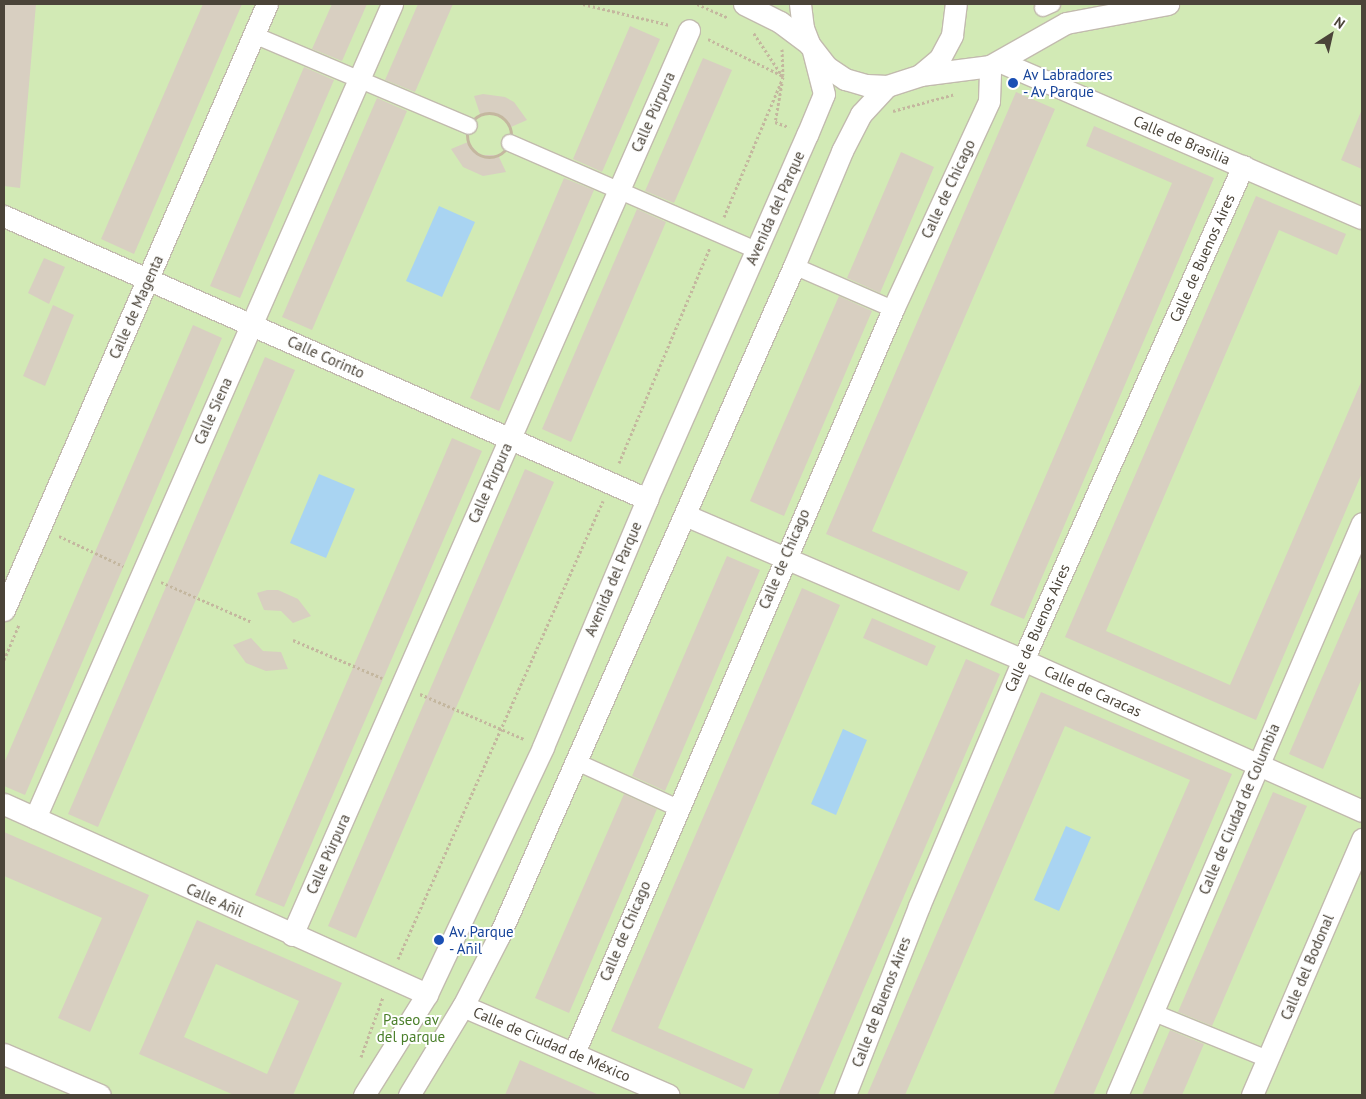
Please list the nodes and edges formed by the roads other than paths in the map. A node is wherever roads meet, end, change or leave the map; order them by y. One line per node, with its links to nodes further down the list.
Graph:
1 (268, 4): 8 (street, Calle de Magenta)
2 (392, 4): 12 (street, Calle Siena)
3 (800, 4): 9 (street, Avenida del Parque)
4 (956, 4): 11 (street)
5 (1168, 4): 10 (street)
6 (738, 12): 9 (street)
7 (689, 30): 17 (street, Calle Púrpura)
8 (254, 35): 12 (street); 22 (street, Calle de Magenta)
9 (811, 48): 13 (street); 20 (street, Avenida del Parque)
10 (995, 64): 11 (street); 16 (street, Calle de Brasilia); 23 (street, Calle de Chicago)
11 (920, 75): 13 (street)
12 (358, 79): 14 (street); 24 (street, Calle Siena)
13 (887, 86): 21 (street)
14 (469, 126)
15 (510, 143): 17 (street)
16 (1243, 166): 19 (street, Calle de Brasilia); 31 (street, Calle de Buenos Aires)
17 (618, 190): 20 (street); 25 (street, Calle Púrpura)
18 (4, 216): 22 (street, Calle Corinto)
19 (1362, 218)
20 (756, 250): 26 (street, Avenida del Parque)
21 (794, 266): 23 (street); 27 (street)
22 (148, 280): 24 (street, Calle Corinto); 30 (street, Calle de Magenta)
23 (893, 309): 29 (street, Calle de Chicago)
24 (251, 324): 25 (street, Calle Corinto); 37 (street, Calle Siena)
25 (510, 438): 26 (street, Calle Corinto); 39 (street, Calle Púrpura)
26 (647, 499): 40 (street, Avenida del Parque)
27 (685, 515): 29 (street, Calle de Caracas); 32 (street)
28 (1362, 523): 33 (street, Calle de Ciudad de Columbia)
29 (785, 557): 31 (street, Calle de Caracas); 35 (street, Calle de Chicago)
30 (4, 610)
31 (1023, 660): 33 (street, Calle de Caracas); 50 (street, Calle de Buenos Aires)
32 (577, 762): 35 (street); 41 (street)
33 (1258, 765): 36 (street, Calle de Caracas); 42 (street, Calle de Ciudad de Columbia)
34 (4, 804): 37 (street, Calle Añil)
35 (678, 808): 43 (street, Calle de Chicago)
36 (1362, 811)
37 (35, 818): 39 (street, Calle Añil)
38 (1362, 839): 45 (street, Calle del Bodonal)
39 (292, 936): 40 (street, Calle Añil)
40 (427, 994): 47 (street, Avenida del Parque)
41 (463, 1006): 43 (street, Calle de Ciudad de México); 48 (street)
42 (1152, 1012): 45 (street); 51 (street, Calle de Ciudad de Columbia)
43 (574, 1053): 49 (street, Calle de Ciudad de México)
44 (4, 1054): 46 (street)
45 (1268, 1058): 52 (street, Calle del Bodonal)
46 (100, 1095)
47 (364, 1095)
48 (409, 1095)
49 (669, 1095)
50 (845, 1095)
51 (1117, 1095)
52 (1252, 1095)

